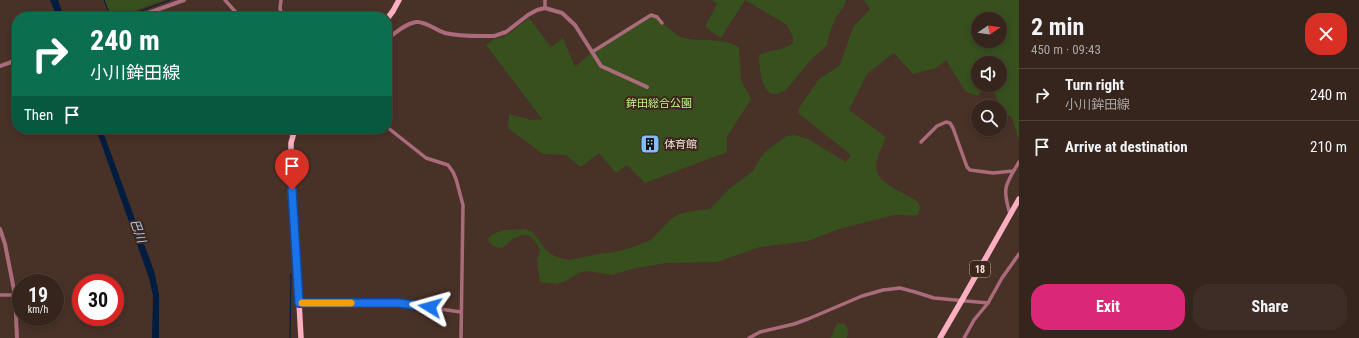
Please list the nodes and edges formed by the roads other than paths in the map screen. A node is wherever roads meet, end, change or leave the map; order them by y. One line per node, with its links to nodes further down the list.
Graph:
1 (184, 0): 7 (street)
2 (225, 0): 8 (street)
3 (281, 0): 9 (street)
4 (399, 0): 10 (main road)
5 (545, 0): 6 (street)
6 (545, 8): 12 (street); 13 (street)
7 (151, 12)
8 (236, 12)
9 (281, 12)
10 (392, 12)
11 (662, 23): 13 (street)
12 (392, 35)
13 (592, 52): 16 (street)
14 (12, 62): 15 (street)
15 (0, 66)
16 (647, 87)
17 (392, 131): 34 (street)
18 (291, 134): 20 (street)
19 (294, 134): 20 (main road)
20 (292, 139): 32 (main road)
21 (921, 142): 23 (street)
22 (1019, 162): 23 (street)
23 (1013, 172): 25 (street)
24 (1019, 199): 25 (main road, 18)
25 (1010, 215): 31 (main road, 18)
26 (0, 229): 28 (street)
27 (1019, 254): 33 (street)
28 (12, 280)
29 (0, 295): 30 (street)
30 (12, 295)
31 (962, 300): 33 (street); 39 (street); 40 (main road, 18)
32 (299, 303): 34 (street); 37 (main road)
33 (988, 303): 41 (street)
34 (461, 312): 38 (street)
35 (16, 326): 36 (street)
36 (17, 338)
37 (301, 338)
38 (461, 338)
39 (749, 338)
40 (940, 338)
41 (964, 338)

